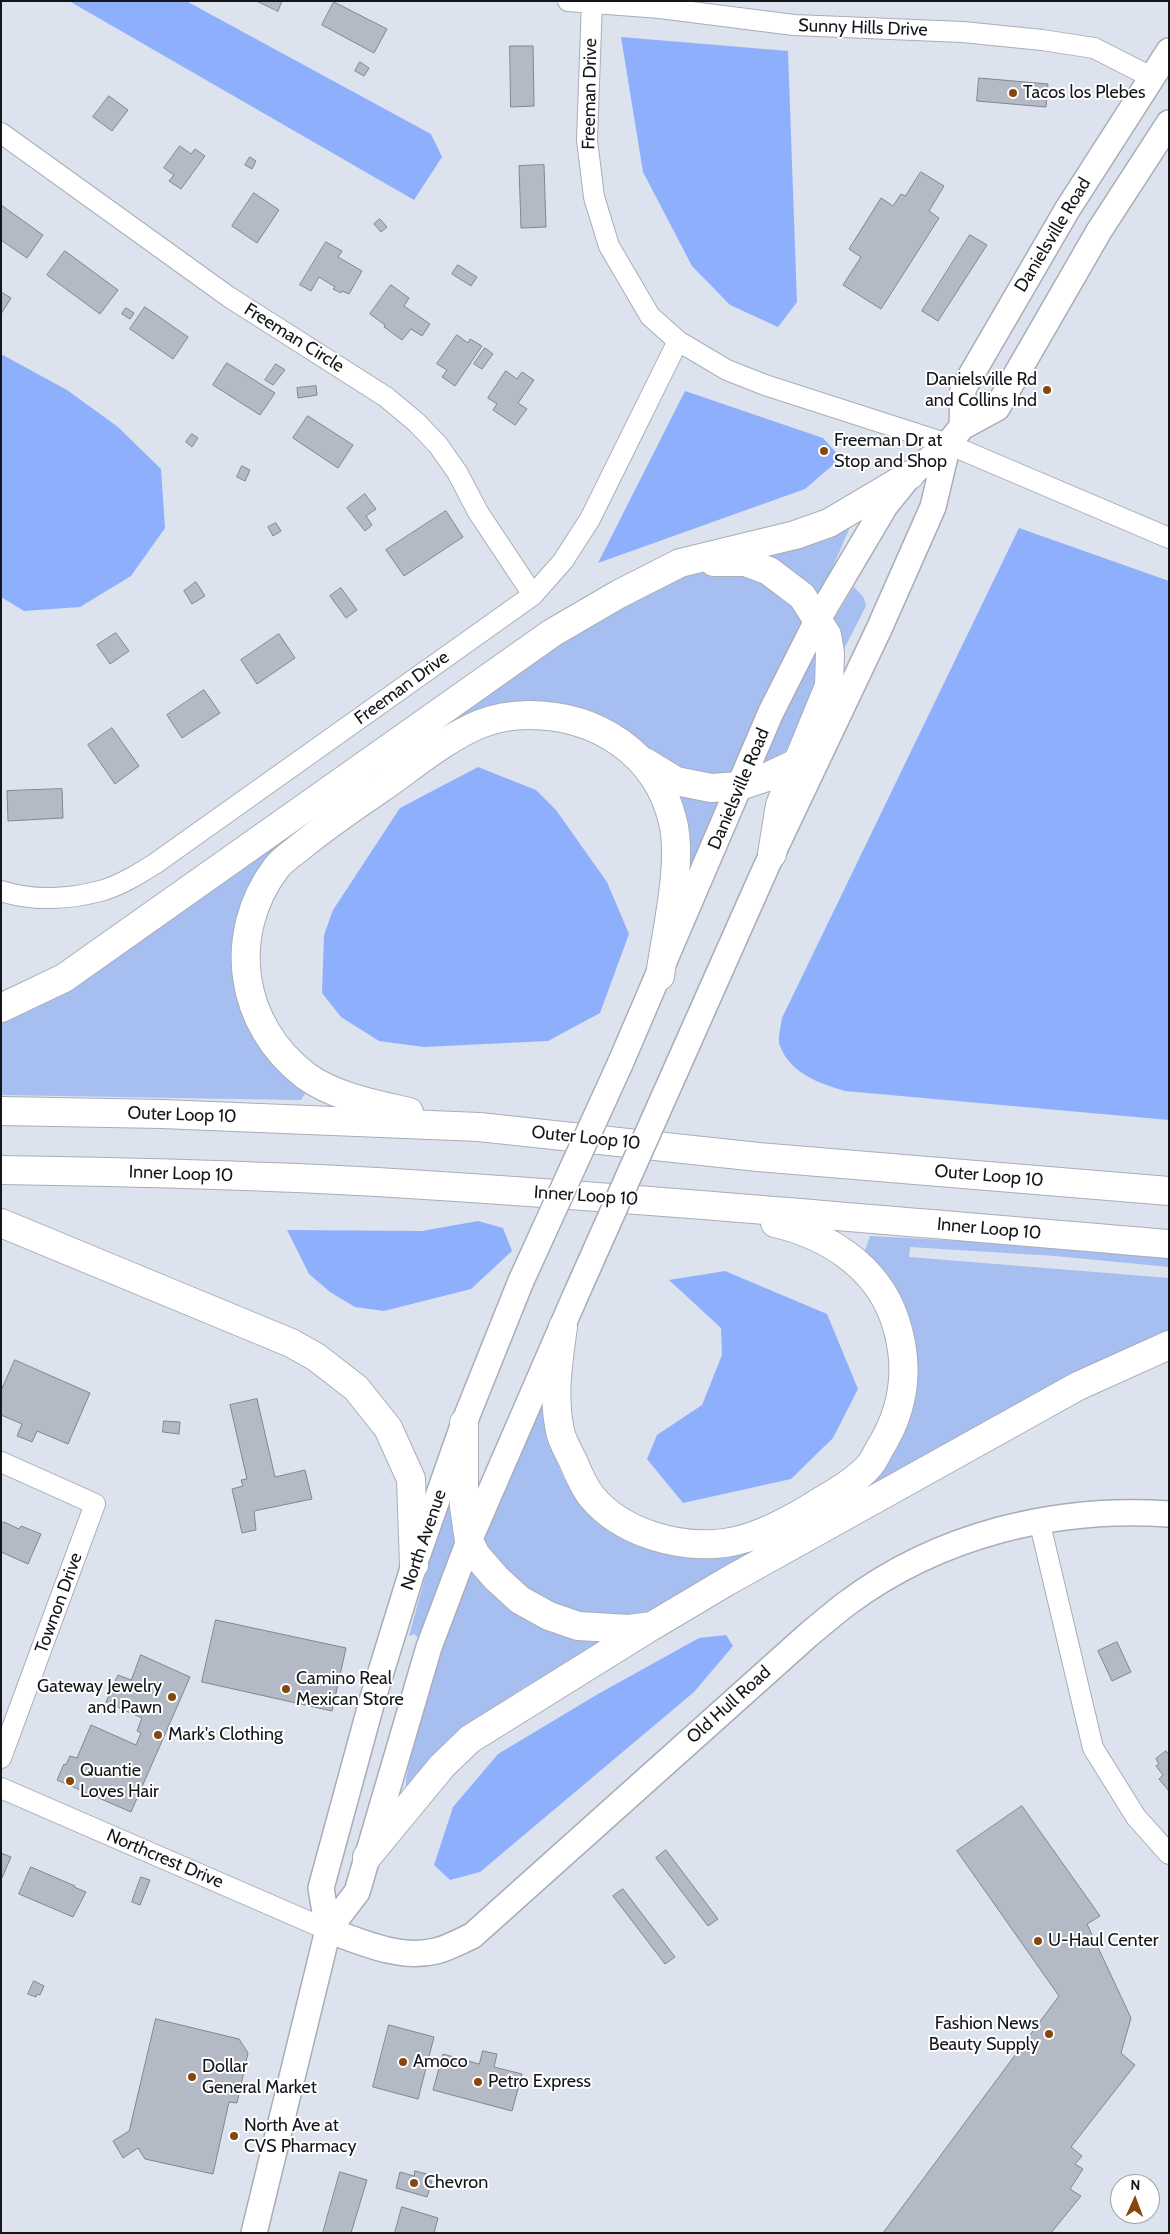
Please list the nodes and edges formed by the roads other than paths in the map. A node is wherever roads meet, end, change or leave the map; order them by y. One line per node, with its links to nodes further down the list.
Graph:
1 (568, 1): 2 (street, Sunny Hills Drive)
2 (591, 2): 4 (street, Sunny Hills Drive); 7 (street, Freeman Drive)
3 (1169, 51): 4 (main road, Danielsville Road)
4 (1151, 77): 8 (main road, Danielsville Road)
5 (1169, 123): 8 (main road, Danielsville Road)
6 (1, 133): 12 (street, Freeman Circle)
7 (678, 341): 8 (street, Freeman Drive); 12 (street, Freeman Drive)
8 (955, 436): 9 (main road, Danielsville Road); 10 (street, Freeman Drive); 15 (main road, Danielsville Road)
9 (910, 475): 11 (highway); 13 (main road, Danielsville Road)
10 (1169, 538)
11 (680, 563): 13 (highway); 20 (highway)
12 (533, 595): 18 (street, Freeman Drive)
13 (818, 619): 15 (highway); 16 (main road, Danielsville Road)
14 (635, 756): 16 (highway); 19 (highway); 22 (highway)
15 (809, 757): 16 (highway); 17 (highway)
16 (740, 786): 19 (main road, Danielsville Road)
17 (772, 854): 29 (main road, North Avenue, bridge)
18 (6, 893)
19 (660, 976): 23 (main road, Danielsville Road, bridge)
20 (1, 1008)
21 (1, 1111): 22 (highway, Outer Loop 10)
22 (479, 1127): 25 (highway, Outer Loop 10)
23 (575, 1164): 31 (main road, North Avenue, bridge)
24 (1, 1170): 26 (highway, Inner Loop 10)
25 (1169, 1191)
26 (688, 1204): 28 (highway, Inner Loop 10); 29 (highway)
27 (1, 1223): 36 (highway)
28 (1169, 1244)
29 (563, 1327): 35 (main road, North Avenue)
30 (1169, 1345): 37 (highway)
31 (464, 1423): 35 (highway); 36 (main road, North Avenue)
32 (1, 1462): 38 (street, Townon Drive)
33 (1169, 1514): 34 (main road, Old Hull Road)
34 (1039, 1520): 40 (street); 42 (main road, Old Hull Road)
35 (469, 1541): 37 (highway); 41 (main road, North Avenue)
36 (414, 1565): 42 (main road, North Avenue)
37 (652, 1626): 41 (highway)
38 (1, 1758)
39 (1, 1788): 42 (street, Northcrest Drive)
40 (1169, 1854)
41 (367, 1857): 42 (main road, North Avenue)
42 (328, 1930): 43 (main road, North Avenue)
43 (254, 2233)

